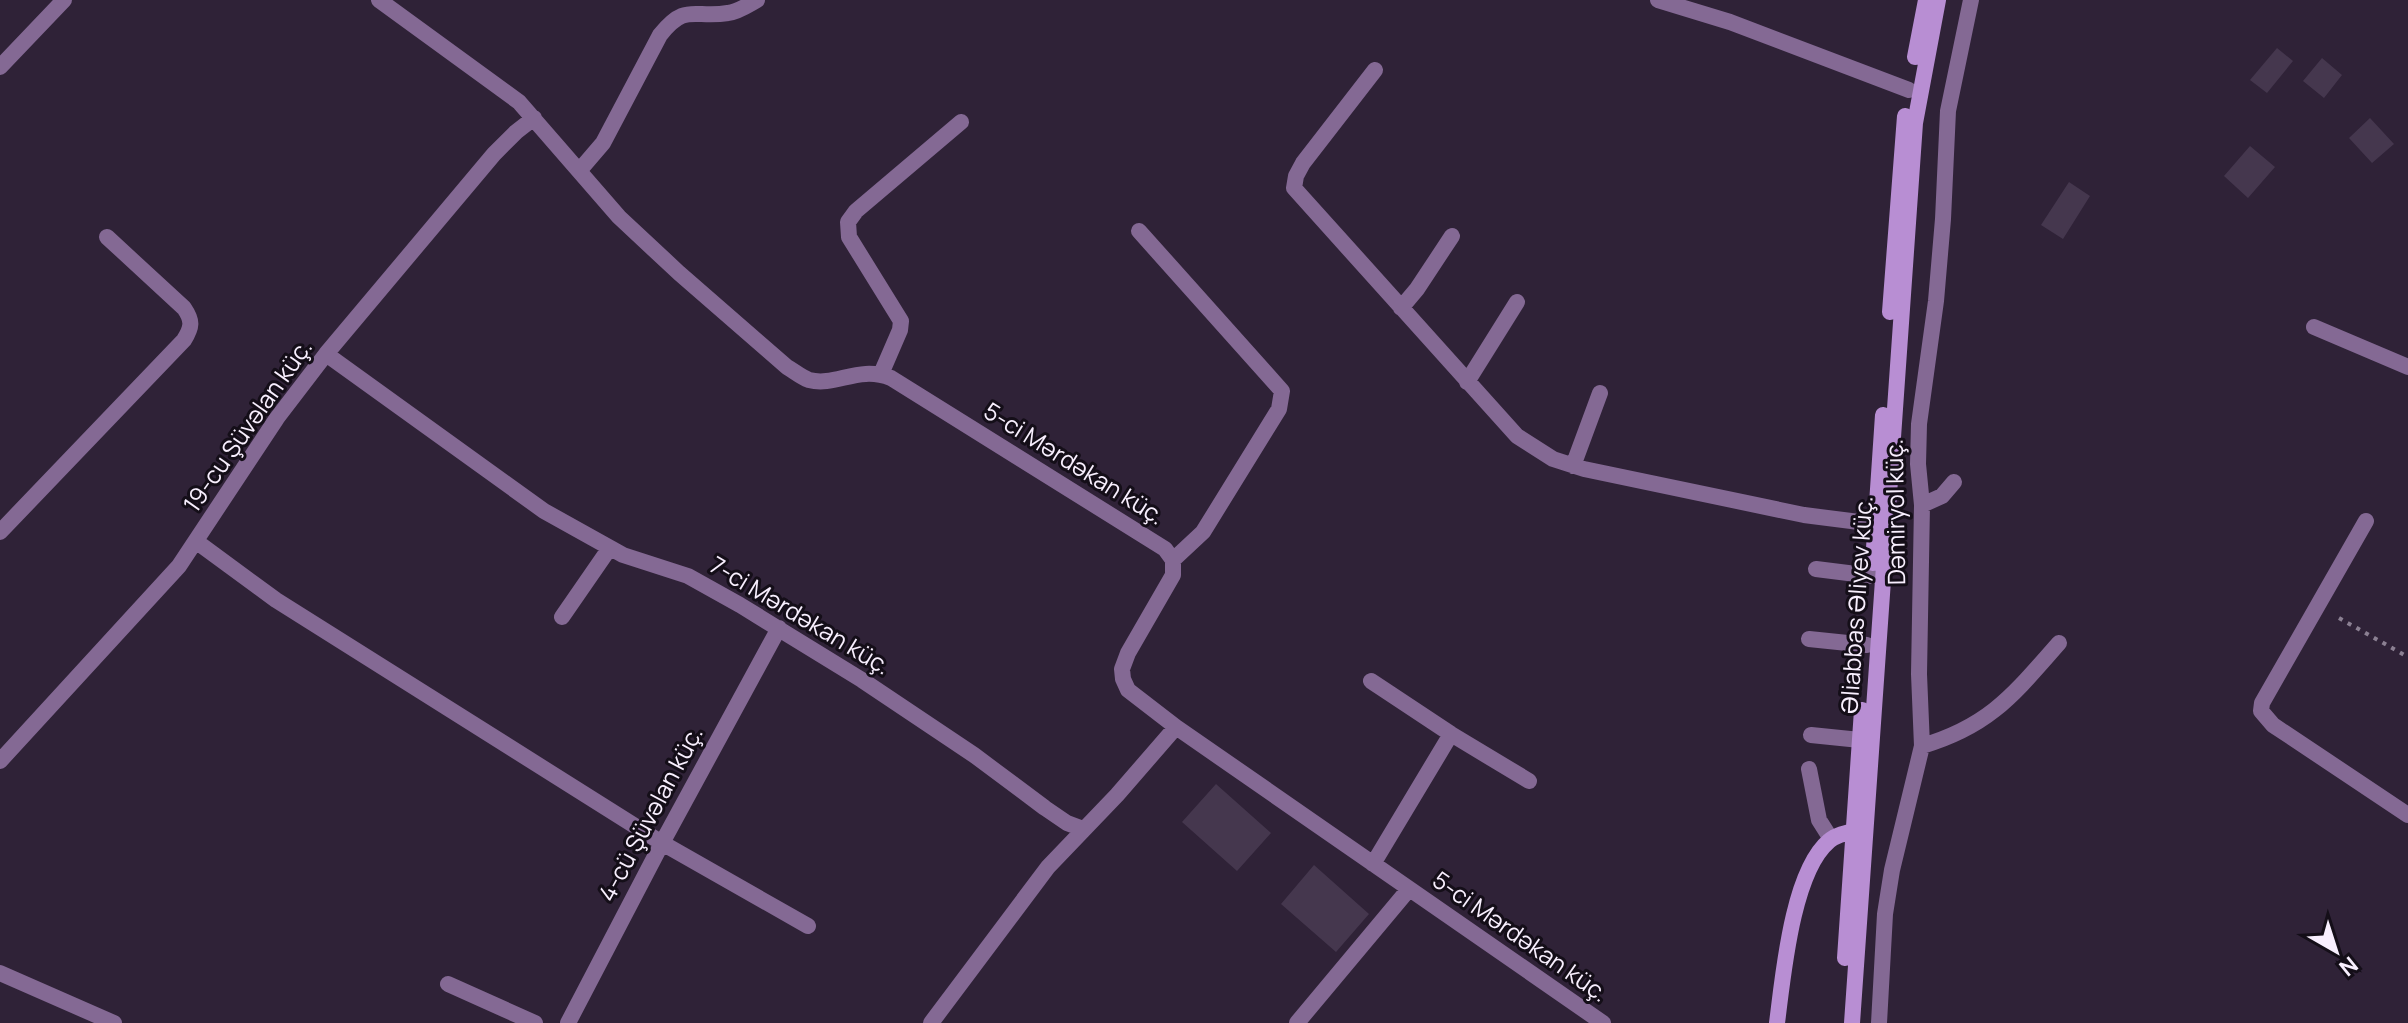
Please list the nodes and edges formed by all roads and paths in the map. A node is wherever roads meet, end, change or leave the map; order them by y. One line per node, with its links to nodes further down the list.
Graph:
1 (64, 0): 8 (street)
2 (379, 0): 11 (street)
3 (757, 0): 13 (street)
4 (1658, 0): 10 (street)
5 (1926, 0): 10 (main road, Dəmiryol küç.)
6 (1938, 0): 54 (main road, Əliabbas Əliyev küç.)
7 (1971, 0): 27 (street, Dəmiryol küç.)
8 (0, 67)
9 (1375, 70): 18 (street)
10 (1909, 90): 29 (main road, Dəmiryol küç.)
11 (534, 118): 13 (street); 20 (street, 19-cu Şüvəlan küç.)
12 (961, 122): 22 (street)
13 (579, 171): 22 (street)
14 (1139, 231): 33 (street)
15 (1452, 236): 18 (street)
16 (107, 237): 30 (street)
17 (1517, 302): 23 (street)
18 (1401, 308): 23 (street)
19 (2314, 327): 21 (street)
20 (326, 354): 31 (street, 19-cu Şüvəlan küç.); 32 (street, 7-ci Mərdəkan küç.)
21 (2408, 367)
22 (881, 374): 33 (street, 5-ci Mərdəkan küç.)
23 (1467, 382): 25 (street)
24 (1600, 393): 25 (street)
25 (1573, 466): 29 (street)
26 (1954, 482): 27 (street)
27 (1922, 505): 48 (street, Dəmiryol küç.)
28 (2366, 521): 52 (street)
29 (1875, 524): 35 (main road, Dəmiryol küç.)
30 (0, 532)
31 (197, 542): 49 (street, 19-cu Şüvəlan küç.); 56 (street)
32 (609, 549): 36 (street); 38 (street, 7-ci Mərdəkan küç.)
33 (1173, 560): 44 (street, 5-ci Mərdəkan küç.)
34 (1816, 569): 35 (street)
35 (1872, 576): 41 (main road, Dəmiryol küç.)
36 (562, 617)
37 (2339, 618): 42 (path)
38 (779, 628): 53 (street, 7-ci Mərdəkan küç.); 56 (street, 4-cü Şüvəlan küç.)
39 (1809, 639): 41 (street)
40 (2059, 643): 48 (street)
41 (1867, 645): 47 (main road, Dəmiryol küç.)
42 (2408, 657)
43 (1371, 681): 45 (street)
44 (1176, 727): 53 (street); 57 (street, 5-ci Mərdəkan küç.)
45 (1451, 734): 51 (street); 57 (street)
46 (1811, 735): 47 (street)
47 (1860, 740): 54 (main road, Dəmiryol küç.)
48 (1922, 746): 71 (street, Dəmiryol küç.)
49 (0, 761)
50 (1809, 769): 55 (street)
51 (1529, 781)
52 (2408, 815)
53 (1083, 829): 65 (street)
54 (1859, 830): 55 (main road); 69 (main road, Dəmiryol küç.); 70 (main road, Əliabbas Əliyev küç.)
55 (1831, 839): 68 (main road)
56 (662, 843): 59 (street); 64 (street, 4-cü Şüvəlan küç.)
57 (1373, 864): 58 (street, 5-ci Mərdəkan küç.)
58 (1409, 889): 66 (street); 67 (street, 5-ci Mərdəkan küç.)
59 (808, 926)
60 (0, 973): 62 (street)
61 (448, 984): 63 (street)
62 (114, 1023)
63 (535, 1023)
64 (568, 1023)
65 (931, 1023)
66 (1297, 1023)
67 (1603, 1023)
68 (1777, 1023)
69 (1841, 1023)
70 (1852, 1023)
71 (1879, 1023)

